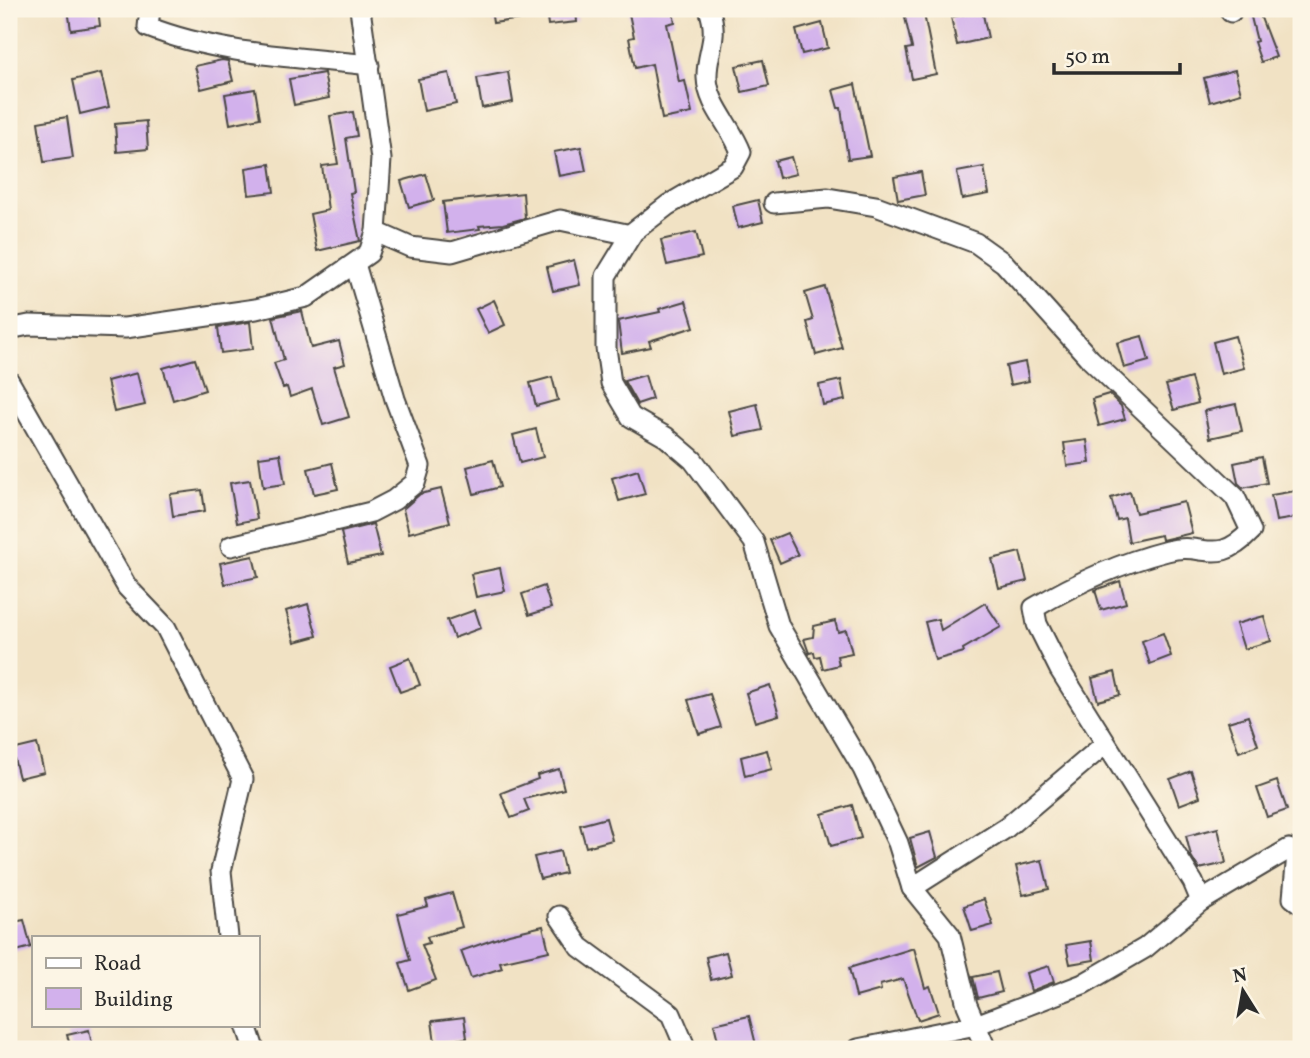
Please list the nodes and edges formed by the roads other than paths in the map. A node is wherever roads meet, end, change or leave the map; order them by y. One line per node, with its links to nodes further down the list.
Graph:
1 (150, 9): 4 (street)
2 (360, 9): 4 (street)
3 (709, 9): 7 (street)
4 (369, 65): 6 (street)
5 (774, 203): 12 (street)
6 (376, 232): 7 (street); 8 (street)
7 (631, 235): 13 (street)
8 (355, 264): 9 (street); 11 (street)
9 (9, 329)
10 (9, 381): 17 (street)
11 (231, 546)
12 (1104, 745): 13 (street); 14 (street)
13 (912, 888): 18 (street)
14 (1201, 901): 15 (street); 18 (street)
15 (1301, 904)
16 (559, 916): 21 (street)
17 (228, 936)
18 (976, 1024): 22 (street); 23 (street)
19 (246, 1026): 20 (street)
20 (254, 1049)
21 (686, 1049)
22 (858, 1049)
23 (986, 1049)

